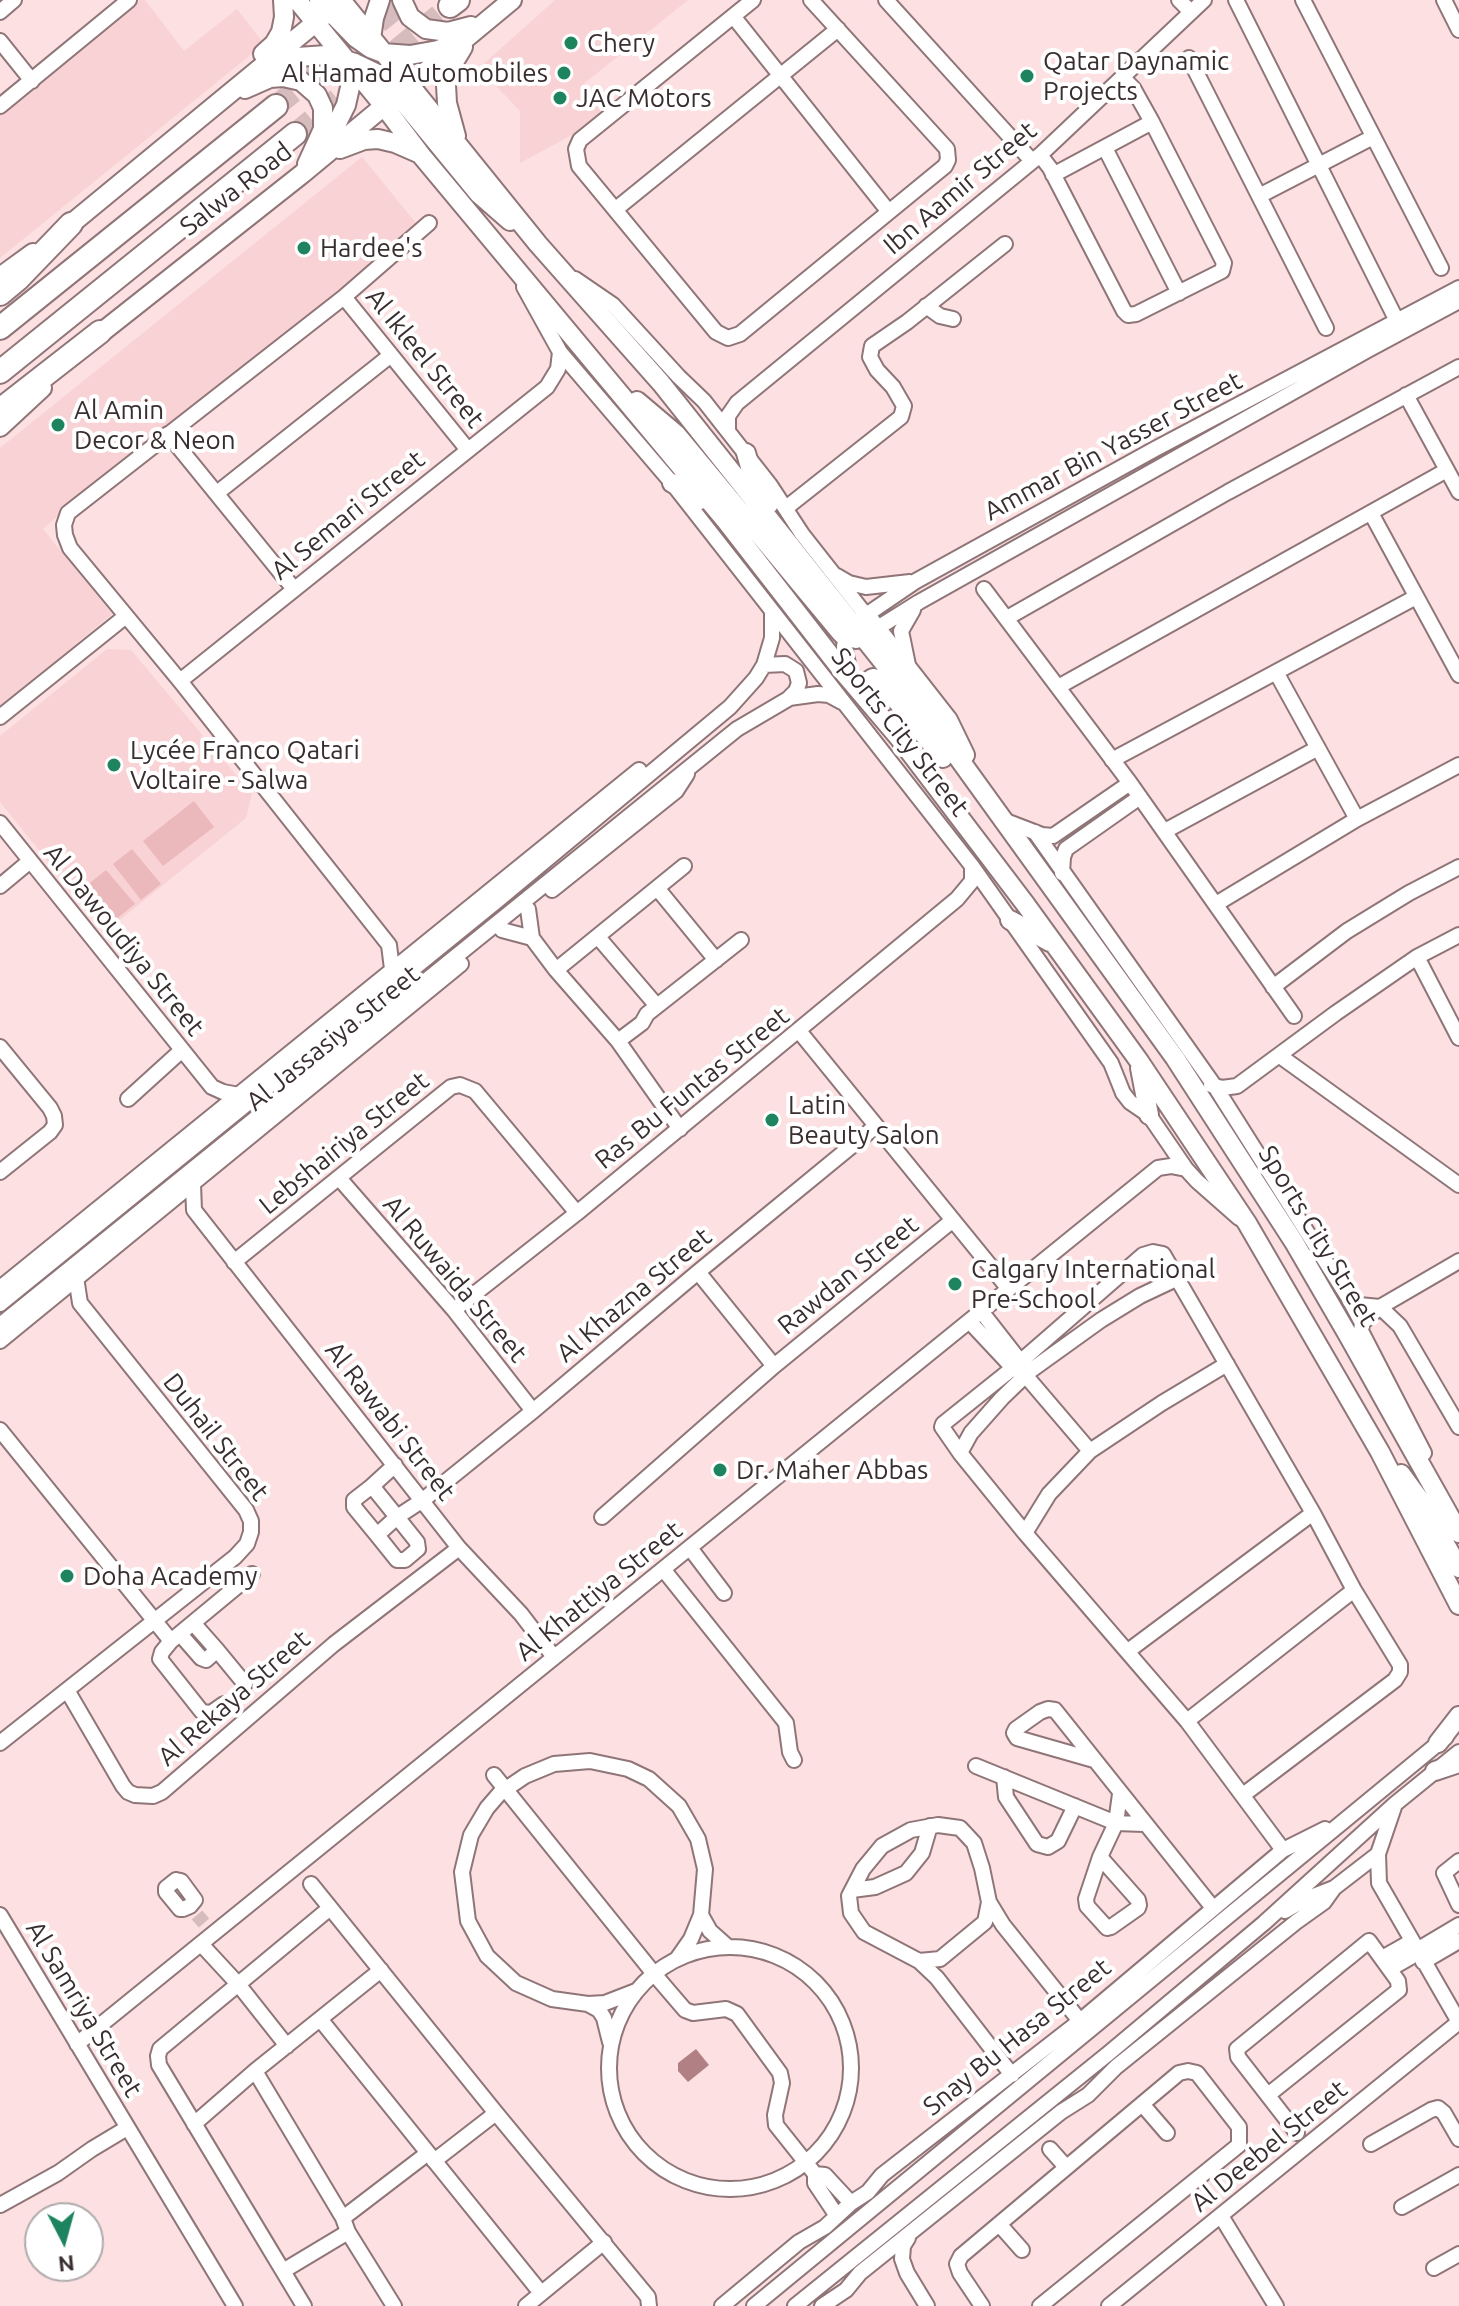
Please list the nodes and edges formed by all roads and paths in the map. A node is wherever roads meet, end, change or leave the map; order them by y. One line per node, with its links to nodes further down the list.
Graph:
1 (14, 0): 17 (street)
2 (129, 0): 31 (street)
3 (283, 0): 37 (main road)
4 (297, 0): 16 (main road)
5 (380, 0): 25 (main road)
6 (402, 0): 19 (main road)
7 (512, 0): 19 (main road, Salwa Road)
8 (753, 0): 20 (street)
9 (811, 0): 21 (street)
10 (886, 0): 43 (street)
11 (1179, 0): 18 (street)
12 (1204, 0): 18 (street, Ibn Aamir Street)
13 (1236, 0): 44 (street)
14 (1303, 0): 39 (street)
15 (1444, 0): 22 (street)
16 (331, 6): 25 (main road, Sports City Street); 27 (main road, Sports City Street); 28 (main road)
17 (0, 12)
18 (1191, 12): 30 (street, Ibn Aamir Street)
19 (496, 14): 23 (main road, Salwa Road)
20 (733, 16): 29 (street); 48 (street)
21 (838, 29): 29 (street); 49 (street)
22 (1459, 30)
23 (468, 37): 25 (main road); 32 (main road, Salwa Road); 40 (main road)
24 (0, 41): 31 (street)
25 (370, 44): 27 (main road); 32 (main road, Sports City Street)
26 (1189, 58): 47 (street)
27 (357, 66): 28 (main road); 32 (main road, Sports City Street); 45 (main road)
28 (257, 71): 34 (main road)
29 (781, 76): 48 (street); 49 (street)
30 (1122, 77): 36 (street); 43 (street, Ibn Aamir Street)
31 (32, 81): 33 (street)
32 (397, 96): 40 (main road, Sports City Street); 42 (main road, Sports City Street); 45 (main road, Salwa Road); 52 (main road)
33 (0, 106)
34 (214, 106): 37 (main road); 45 (main road)
35 (276, 106): 67 (highway, Salwa Road)
36 (1152, 122): 41 (street); 59 (street)
37 (185, 130): 51 (main road)
38 (295, 134): 74 (highway, Salwa Road)
39 (1373, 137): 44 (street); 56 (street)
40 (459, 146): 52 (main road, Sports City Street)
41 (1105, 148): 46 (street); 59 (street)
42 (421, 155): 45 (main road); 55 (main road, Sports City Street)
43 (1036, 158): 46 (street); 79 (street, Ibn Aamir Street)
44 (1319, 165): 47 (street); 66 (street)
45 (309, 168): 69 (main road, Salwa Road)
46 (1053, 175): 59 (street)
47 (1259, 196): 68 (street)
48 (616, 209): 49 (street)
49 (889, 212)
50 (429, 223): 61 (street)
51 (71, 224): 57 (main road); 60 (highway)
52 (538, 244): 54 (main road, Sports City Street)
53 (1005, 244): 63 (street)
54 (558, 267): 78 (street, Sports City Street); 93 (main road, Sports City Street)
55 (515, 268): 71 (street, Sports City Street); 75 (main road, Sports City Street)
56 (1441, 268)
57 (0, 277)
58 (1459, 288): 66 (street, Ammar Bin Yasser Street)
59 (1179, 293)
60 (0, 294)
61 (344, 297): 72 (street, Al Ikleel Street); 83 (street)
62 (1459, 301): 70 (street, Ammar Bin Yasser Street)
63 (926, 306): 65 (street); 90 (street)
64 (1459, 311): 70 (street)
65 (953, 319)
66 (1397, 321): 95 (street, Ammar Bin Yasser Street)
67 (0, 328)
68 (1326, 328)
69 (100, 332): 80 (highway); 81 (main road, Salwa Road)
70 (1368, 350): 99 (street, Ammar Bin Yasser Street)
71 (560, 352): 75 (street, Sports City Street); 76 (street)
72 (391, 355): 84 (street, Al Ikleel Street); 89 (street)
73 (1459, 367): 77 (street)
74 (0, 372)
75 (595, 378): 76 (street); 87 (street, Sports City Street); 92 (main road, Sports City Street); 103 (main road)
76 (547, 387): 84 (street, Al Semari Street)
77 (1406, 395): 86 (street); 102 (street)
78 (704, 401): 79 (street); 82 (street, Sports City Street)
79 (737, 403): 82 (street)
80 (0, 410)
81 (0, 427)
82 (728, 430): 85 (street, Sports City Street)
83 (168, 434): 89 (street); 101 (street)
84 (468, 450): 96 (street, Al Semari Street)
85 (746, 453): 90 (street, Sports City Street); 93 (main road)
86 (1447, 470): 88 (street); 91 (street)
87 (672, 483): 92 (main road); 100 (street, Sports City Street)
88 (1459, 492)
89 (217, 493): 96 (street)
90 (786, 508): 94 (street, Sports City Street)
91 (1371, 513): 98 (street); 110 (street)
92 (726, 521): 109 (main road, Sports City Street)
93 (794, 549): 103 (main road, Sports City Street)
94 (833, 574): 95 (street); 103 (street, Sports City Street)
95 (916, 581): 103 (street, Ammar Bin Yasser Street)
96 (294, 589): 108 (street, Al Semari Street)
97 (984, 589): 102 (street)
98 (1416, 597): 105 (street); 107 (street)
99 (919, 602): 103 (street, Ammar Bin Yasser Street); 106 (street)
100 (772, 611): 104 (street); 113 (street, Sports City Street)
101 (126, 616): 108 (street); 114 (street)
102 (1007, 618): 110 (street)
103 (860, 628): 106 (main road); 109 (street); 120 (main road, Sports City Street)
104 (764, 665): 111 (street); 115 (street, Al Jassasiya Street)
105 (1276, 672): 116 (street); 117 (street)
106 (910, 673): 120 (main road)
107 (1459, 675)
108 (180, 681): 150 (street)
109 (854, 684): 112 (main road, Sports City Street)
110 (1058, 687): 117 (street)
111 (788, 699): 113 (street); 119 (street, Al Jassasiya Street)
112 (868, 701): 123 (main road); 149 (main road, Sports City Street)
113 (848, 706): 131 (street, Sports City Street)
114 (0, 717)
115 (690, 741): 143 (street, Al Jassasiya Street); 144 (street, Al Jassasiya Street)
116 (1318, 748): 124 (street); 127 (street)
117 (1112, 760): 121 (street)
118 (1459, 765): 124 (street)
119 (690, 766): 139 (street, Al Jassasiya Street); 151 (street, Al Jassasiya Street)
120 (974, 781): 123 (main road, Sports City Street)
121 (1130, 783): 122 (street); 128 (street)
122 (1140, 797): 127 (street); 133 (street)
123 (989, 800): 125 (main road, Sports City Street)
124 (1357, 819): 138 (street)
125 (1003, 820): 128 (street, Sports City Street); 168 (main road, Sports City Street)
126 (0, 823): 129 (street, Al Dawoudiya Street)
127 (1165, 831): 138 (street)
128 (1035, 832): 133 (street, Sports City Street)
129 (30, 861): 134 (street); 166 (street, Al Dawoudiya Street)
130 (684, 866): 135 (street)
131 (972, 866): 136 (street, Sports City Street); 137 (street, Ras Bu Funtas Street)
132 (1459, 867): 157 (street)
133 (1062, 873): 172 (street, Sports City Street)
134 (0, 886)
135 (657, 888): 145 (street); 154 (street)
136 (994, 897): 137 (street); 140 (street, Sports City Street)
137 (957, 899): 162 (street, Ras Bu Funtas Street)
138 (1216, 904): 157 (street)
139 (528, 909): 141 (street, Al Jassasiya Street); 146 (street)
140 (1010, 920): 149 (main road); 176 (street, Sports City Street)
141 (502, 930): 146 (street); 148 (street, Al Jassasiya Street)
142 (1459, 935): 153 (street)
143 (434, 936): 144 (street); 152 (street, Al Jassasiya Street)
144 (452, 937): 159 (street, Al Jassasiya Street)
145 (598, 937): 156 (street); 160 (street)
146 (532, 938): 156 (street)
147 (741, 940): 154 (street)
148 (488, 942): 151 (street); 185 (street, Al Jassasiya Street)
149 (1054, 944): 169 (main road, Sports City Street)
150 (389, 945): 152 (street); 155 (street)
151 (466, 947): 182 (street, Al Jassasiya Street)
152 (414, 952): 155 (street, Al Jassasiya Street)
153 (1417, 957): 164 (street); 167 (street)
154 (716, 960): 160 (street)
155 (392, 969): 158 (street, Al Jassasiya Street)
156 (556, 970): 163 (street)
157 (1273, 987): 161 (street)
158 (367, 990): 159 (street); 173 (street, Al Jassasiya Street)
159 (365, 1007): 181 (street, Al Jassasiya Street)
160 (652, 1010): 163 (street)
161 (1294, 1016)
162 (799, 1031): 178 (street); 179 (street, Ras Bu Funtas Street)
163 (615, 1037): 179 (street)
164 (1459, 1038)
165 (0, 1047): 184 (street)
166 (182, 1050): 171 (street, Al Dawoudiya Street); 174 (street)
167 (1280, 1056): 170 (street); 189 (street)
168 (1175, 1058): 172 (street); 229 (main road, Sports City Street)
169 (1139, 1061): 176 (main road); 195 (main road, Sports City Street)
170 (1237, 1086): 172 (street); 177 (street)
171 (212, 1087): 173 (street); 175 (street, Al Dawoudiya Street)
172 (1216, 1088): 177 (street, Sports City Street)
173 (239, 1095): 175 (street, Al Jassasiya Street)
174 (128, 1099)
175 (216, 1112): 181 (street, Al Jassasiya Street)
176 (1149, 1115): 180 (street, Sports City Street)
177 (1235, 1119): 205 (street, Sports City Street)
178 (876, 1126): 194 (street); 198 (street, Al Khazna Street)
179 (680, 1129): 192 (street, Ras Bu Funtas Street)
180 (1162, 1133): 183 (street, Sports City Street); 186 (street)
181 (194, 1138): 201 (street, Al Jassasiya Street); 207 (street, Al Jassasiya Street)
182 (212, 1153): 185 (street); 193 (street, Al Jassasiya Street)
183 (1186, 1169): 186 (street, Al Khattiya Street); 195 (street, Sports City Street)
184 (0, 1172)
185 (208, 1172): 188 (street, Al Jassasiya Street)
186 (1150, 1175): 202 (street, Al Khattiya Street)
187 (339, 1178): 192 (street, Lebshairiya Street); 197 (street, Lebshairiya Street); 210 (street, Al Ruwaida Street)
188 (193, 1184): 190 (street, Al Jassasiya Street); 191 (street)
189 (1459, 1185)
190 (160, 1210): 191 (street); 193 (street); 199 (street, Al Jassasiya Street)
191 (194, 1210): 197 (street, Al Rawabi Street)
192 (577, 1213): 210 (street, Ras Bu Funtas Street)
193 (132, 1217): 215 (street, Al Jassasiya Street)
194 (953, 1220): 202 (street); 219 (street, Rawdan Street)
195 (1247, 1223): 225 (main road, Sports City Street)
196 (1459, 1261): 203 (street)
197 (234, 1262): 227 (street, Al Rawabi Street)
198 (698, 1272): 219 (street, Rawdan Street); 221 (street, Al Khazna Street)
199 (76, 1277): 204 (street, Al Jassasiya Street); 208 (street, Duhail Street)
200 (1176, 1279): 206 (street); 212 (street); 218 (street)
201 (0, 1288)
202 (1009, 1289): 211 (street, Al Khattiya Street)
203 (1401, 1294): 209 (street); 216 (street)
204 (53, 1297): 208 (street); 217 (street, Al Jassasiya Street)
205 (1348, 1297): 209 (street); 214 (street, Sports City Street)
206 (1090, 1300): 212 (street); 220 (street)
207 (0, 1303)
208 (80, 1303): 245 (street, Duhail Street)
209 (1380, 1307): 214 (street); 216 (street)
210 (454, 1310): 221 (street, Al Ruwaida Street)
211 (981, 1311): 213 (street, Al Khattiya Street); 220 (street)
212 (1101, 1320): 220 (street)
213 (969, 1321): 220 (street); 238 (street, Al Khattiya Street)
214 (1362, 1323): 229 (street, Sports City Street)
215 (1, 1325)
216 (1400, 1326): 222 (street)
217 (0, 1341)
218 (1227, 1364): 224 (street); 231 (street)
219 (774, 1366): 233 (street, Rawdan Street)
220 (1020, 1368): 224 (street); 226 (street); 226 (street)
221 (533, 1411): 230 (street, Al Khazna Street)
222 (1457, 1418)
223 (0, 1430): 245 (street)
224 (1090, 1451): 234 (street)
225 (1380, 1452): 239 (main road); 244 (main road, Sports City Street)
226 (960, 1453): 234 (street)
227 (395, 1465): 228 (street); 230 (street, Al Rawabi Street)
228 (372, 1486): 232 (street); 236 (street)
229 (1435, 1488): 235 (main road, Sports City Street)
230 (423, 1500): 232 (street, Al Khazna Street); 237 (street, Al Rawabi Street)
231 (1313, 1513): 242 (street); 249 (street)
232 (397, 1517): 236 (street, Al Khazna Street); 236 (street)
233 (602, 1517)
234 (1025, 1533): 249 (street)
235 (1459, 1533)
236 (377, 1535)
237 (459, 1548): 250 (street, Al Rawabi Street); 252 (street, Al Rekaya Street)
238 (690, 1548): 240 (street, Al Khattiya Street); 243 (street)
239 (1459, 1568)
240 (663, 1569): 250 (street, Al Khattiya Street); 260 (street)
241 (252, 1574): 246 (street)
242 (1354, 1590): 255 (street); 269 (street)
243 (724, 1593)
244 (1459, 1605)
245 (153, 1620): 247 (street); 252 (street, Duhail Street)
246 (194, 1624): 247 (street); 248 (street)
247 (176, 1638): 248 (street); 253 (street)
248 (217, 1650): 251 (street)
249 (1128, 1651): 255 (street)
250 (554, 1657): 298 (street, Al Khattiya Street)
251 (245, 1684)
252 (67, 1690): 257 (street, Duhail Street)
253 (224, 1704)
254 (1459, 1716): 258 (main road)
255 (1187, 1721): 269 (street)
256 (1459, 1727): 258 (street, Snay Bu Hasa Street)
257 (0, 1743)
258 (1438, 1743): 272 (street, Snay Bu Hasa Street)
259 (1459, 1752): 264 (street)
260 (794, 1760)
261 (1094, 1760): 261 (street); 268 (street)
262 (1459, 1763): 264 (main road)
263 (976, 1766): 266 (street)
264 (1435, 1771): 270 (street)
265 (494, 1775): 267 (street)
266 (1004, 1777): 271 (street); 271 (street)
267 (507, 1790): 290 (street); 306 (street); 310 (street)
268 (1120, 1794): 273 (street); 274 (street)
269 (1243, 1795): 276 (street)
270 (1395, 1804): 277 (street); 292 (street)
271 (1075, 1806): 273 (street)
272 (1350, 1817): 276 (street, Snay Bu Hasa Street); 332 (street, Snay Bu Hasa Street)
273 (1116, 1823): 274 (street); 278 (street)
274 (1144, 1824): 288 (street)
275 (930, 1826): 284 (street); 284 (street); 285 (street)
276 (1283, 1850): 288 (street, Snay Bu Hasa Street)
277 (1378, 1854): 280 (street); 281 (street)
278 (1100, 1857): 278 (street)
279 (1459, 1861): 286 (street)
280 (1347, 1876): 281 (street); 283 (street)
281 (1379, 1883): 300 (street)
282 (311, 1884): 287 (street)
283 (1334, 1888): 292 (street); 322 (street)
284 (852, 1890): 303 (street)
285 (989, 1902): 291 (street); 293 (street)
286 (1459, 1905)
287 (330, 1908): 305 (street); 308 (street)
288 (1213, 1908): 312 (street, Snay Bu Hasa Street)
289 (0, 1915): 314 (street, Al Samriya Street)
290 (701, 1915): 299 (street); 301 (street)
291 (985, 1922): 293 (street); 302 (street)
292 (1264, 1923): 317 (street)
293 (1003, 1925): 312 (street)
294 (1459, 1925): 300 (street)
295 (1383, 1932): 296 (street)
296 (1369, 1941): 304 (street); 320 (street)
297 (1459, 1941): 300 (street)
298 (201, 1944): 308 (street); 314 (street, Al Khattiya Street)
299 (728, 1947): 301 (street); 334 (street)
300 (1417, 1951): 304 (street); 313 (street)
301 (677, 1959): 306 (street)
302 (940, 1959): 303 (street); 307 (street)
303 (919, 1961): 307 (street)
304 (1386, 1964): 320 (street)
305 (381, 1970): 311 (street); 323 (street)
306 (655, 1975): 309 (street); 334 (street)
307 (937, 1978): 319 (street)
308 (238, 1984): 315 (street); 324 (street)
309 (636, 1991): 310 (street); 316 (street)
310 (588, 2004): 316 (street)
311 (320, 2019): 315 (street); 331 (street)
312 (1080, 2021): 319 (street, Snay Bu Hasa Street)
313 (1459, 2022): 341 (street, Al Deebel Street)
314 (77, 2044): 325 (street, Al Samriya Street)
315 (287, 2046): 318 (street)
316 (611, 2046): 334 (street)
317 (1109, 2053): 322 (street); 356 (street)
318 (255, 2071): 324 (street); 343 (street)
319 (1012, 2075): 336 (street, Snay Bu Hasa Street)
320 (1268, 2095): 328 (street)
321 (1142, 2104): 327 (street); 333 (street); 367 (street)
322 (1061, 2112): 326 (street)
323 (496, 2113): 331 (street); 346 (street)
324 (194, 2124): 351 (street)
325 (127, 2128): 338 (street, Al Samriya Street); 357 (street, Al Samriya Street)
326 (1036, 2133): 333 (street); 345 (street)
327 (1167, 2133)
328 (1297, 2133)
329 (1459, 2139): 330 (street)
330 (1371, 2144)
331 (431, 2157): 343 (street); 355 (street)
332 (930, 2163): 336 (street); 354 (street, Snay Bu Hasa Street)
333 (1066, 2167): 342 (street)
334 (810, 2168): 337 (street); 340 (street)
335 (1459, 2175): 339 (street)
336 (868, 2192): 337 (street, Snay Bu Hasa Street)
337 (851, 2203): 340 (street, Snay Bu Hasa Street)
338 (0, 2205)
339 (1402, 2207)
340 (837, 2216): 344 (street, Snay Bu Hasa Street)
341 (1221, 2216): 368 (street, Al Deebel Street); 369 (street)
342 (999, 2224): 347 (street); 366 (street)
343 (346, 2225): 351 (street); 359 (street)
344 (825, 2227): 354 (street); 362 (street, Snay Bu Hasa Street)
345 (913, 2232): 349 (street); 353 (street)
346 (604, 2242): 355 (street); 361 (street)
347 (1022, 2250)
348 (1459, 2254): 350 (street)
349 (875, 2262): 352 (street); 353 (street)
350 (1434, 2268)
351 (283, 2271): 358 (street)
352 (860, 2273): 356 (street); 364 (street)
353 (907, 2273): 365 (street)
354 (793, 2274): 363 (street, Snay Bu Hasa Street)
355 (541, 2293): 360 (street)
356 (800, 2302)
357 (235, 2306)
358 (304, 2306)
359 (394, 2306)
360 (526, 2306)
361 (649, 2306)
362 (722, 2306)
363 (754, 2306)
364 (822, 2306)
365 (927, 2306)
366 (982, 2306)
367 (1040, 2306)
368 (1109, 2306)
369 (1276, 2306)

